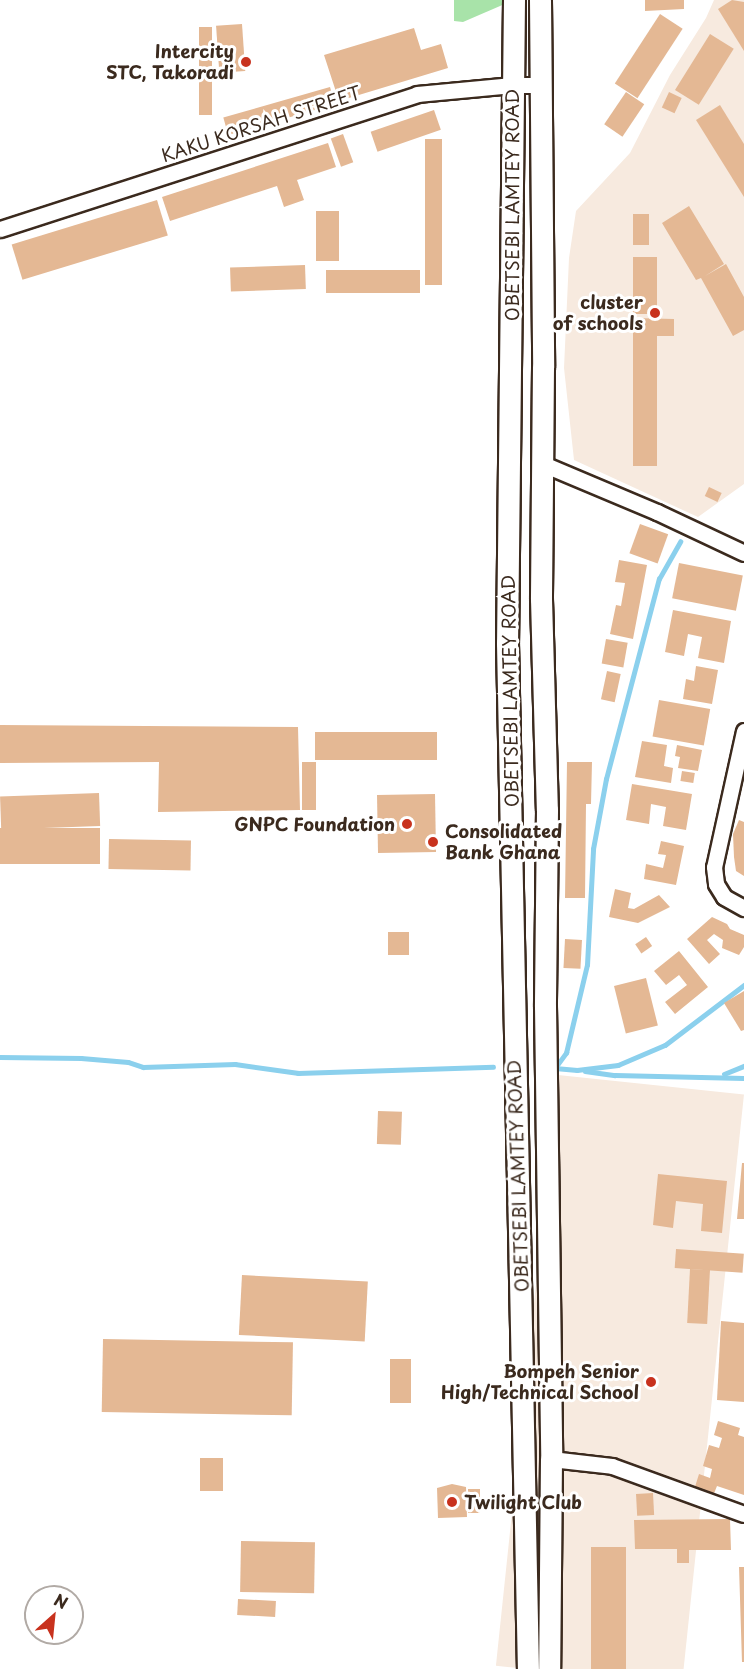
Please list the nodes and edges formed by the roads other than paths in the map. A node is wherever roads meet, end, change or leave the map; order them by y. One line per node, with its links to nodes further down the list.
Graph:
1 (513, 0): 3 (main road, OBETSEBI LAMTEY ROAD)
2 (540, 0): 4 (main road, OBETSEBI LAMTEY ROAD)
3 (513, 85): 4 (street, KAKU KORSAH STREET); 5 (street, KAKU KORSAH STREET); 13 (main road, OBETSEBI LAMTEY ROAD)
4 (540, 85): 6 (main road, OBETSEBI LAMTEY ROAD)
5 (0, 229)
6 (543, 464): 7 (street); 11 (main road, OBETSEBI LAMTEY ROAD)
7 (744, 553)
8 (744, 731): 9 (street)
9 (742, 750): 10 (street)
10 (744, 908)
11 (551, 1459): 12 (street); 14 (main road, OBETSEBI LAMTEY ROAD)
12 (744, 1514)
13 (528, 1669)
14 (549, 1669)

